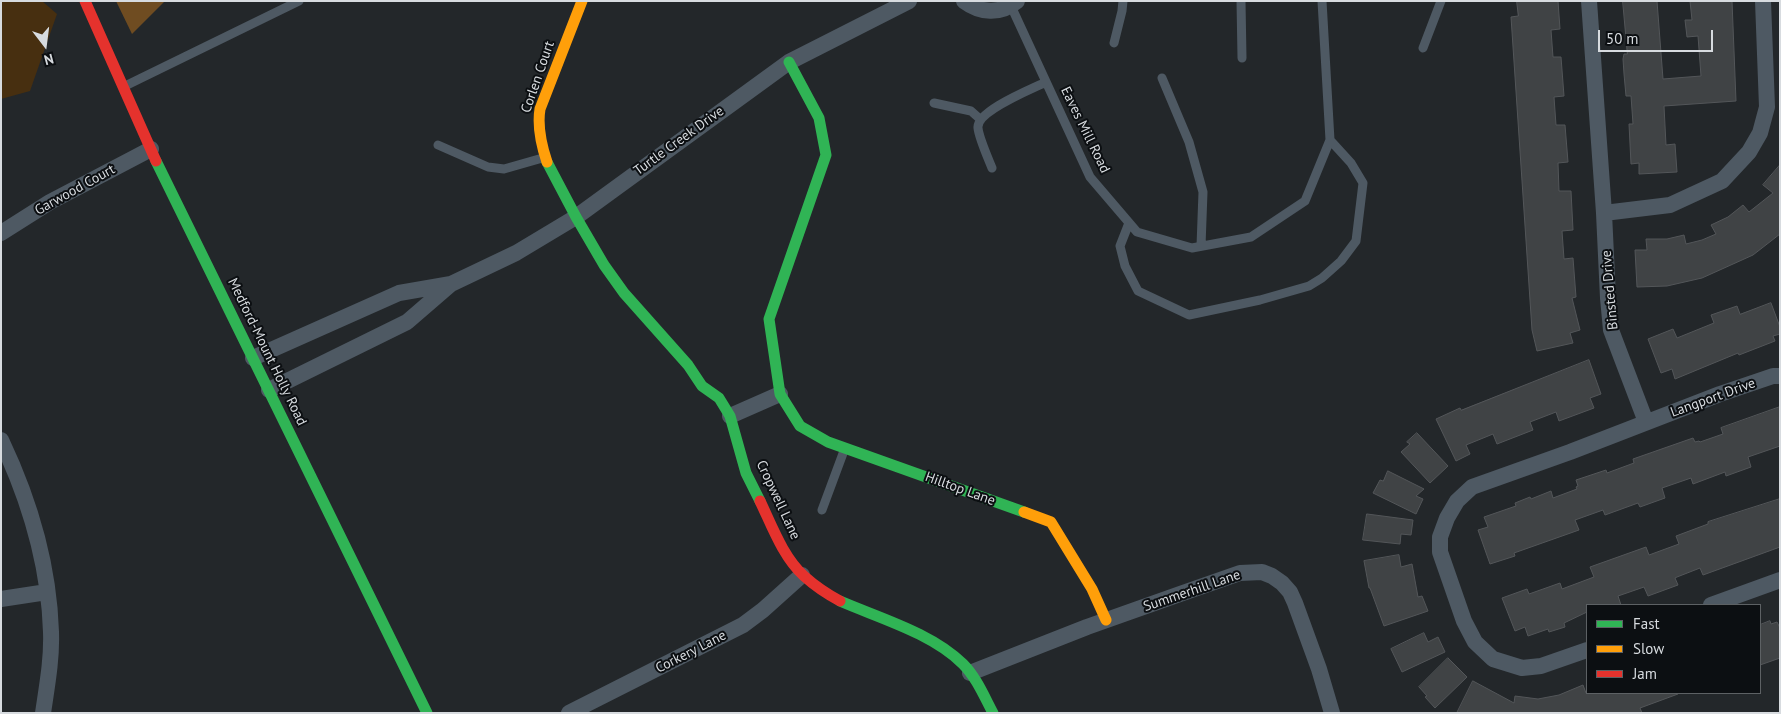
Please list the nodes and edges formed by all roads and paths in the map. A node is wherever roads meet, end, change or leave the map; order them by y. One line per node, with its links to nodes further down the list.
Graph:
1 (85, 1): 19 (street, Medford-Mount Holly Road)
2 (299, 1): 19 (lane)
3 (582, 1): 25 (street, Corlen Court)
4 (909, 1): 16 (street, Turtle Creek Drive)
5 (964, 1): 12 (street)
6 (1123, 1): 13 (lane)
7 (1241, 1): 15 (lane)
8 (1322, 1): 22 (lane, Eaves Mill Road)
9 (1441, 1): 14 (lane)
10 (1590, 1): 27 (street, Binsted Drive)
11 (1762, 1): 27 (street)
12 (1014, 4): 18 (lane, Eaves Mill Road)
13 (1114, 43)
14 (1423, 48)
15 (1242, 58)
16 (789, 62): 28 (street, Turtle Creek Drive); 36 (street, Hilltop Lane)
17 (1162, 78): 31 (lane)
18 (1046, 82): 21 (lane); 29 (lane, Eaves Mill Road)
19 (123, 87): 24 (street, Medford-Mount Holly Road)
20 (934, 103): 21 (lane)
21 (980, 119): 26 (lane)
22 (1330, 140): 29 (lane); 31 (lane, Eaves Mill Road)
23 (438, 145): 25 (lane)
24 (151, 149): 30 (street, Garwood Court); 33 (street, Medford-Mount Holly Road)
25 (546, 157): 28 (street, Corlen Court)
26 (992, 168)
27 (1604, 213): 38 (street, Binsted Drive)
28 (576, 216): 32 (street, Turtle Creek Drive); 37 (street, Cropwell Lane)
29 (1129, 223): 31 (lane, Eaves Mill Road)
30 (1, 233)
31 (1201, 246)
32 (451, 284): 33 (street, Turtle Creek Drive); 35 (street, Turtle Creek Drive)
33 (253, 358): 35 (street, Medford-Mount Holly Road)
34 (1780, 376): 38 (street, Langport Drive)
35 (269, 390): 51 (street, Medford-Mount Holly Road)
36 (780, 394): 37 (street); 40 (street, Hilltop Lane)
37 (730, 416): 42 (street, Cropwell Lane)
38 (1646, 422): 48 (street, Langport Drive)
39 (1, 440): 44 (street)
40 (845, 448): 41 (lane); 47 (street, Hilltop Lane)
41 (822, 510)
42 (802, 575): 49 (street, Cropwell Lane); 52 (street, Corkery Lane)
43 (1780, 580): 46 (street)
44 (47, 592): 45 (street); 50 (street)
45 (1, 600)
46 (1714, 604)
47 (1106, 620): 49 (street, Summerhill Lane); 54 (street, Summerhill Lane)
48 (1586, 650)
49 (970, 673): 53 (street, Cropwell Lane)
50 (43, 713)
51 (427, 713)
52 (569, 713)
53 (994, 713)
54 (1332, 713)

